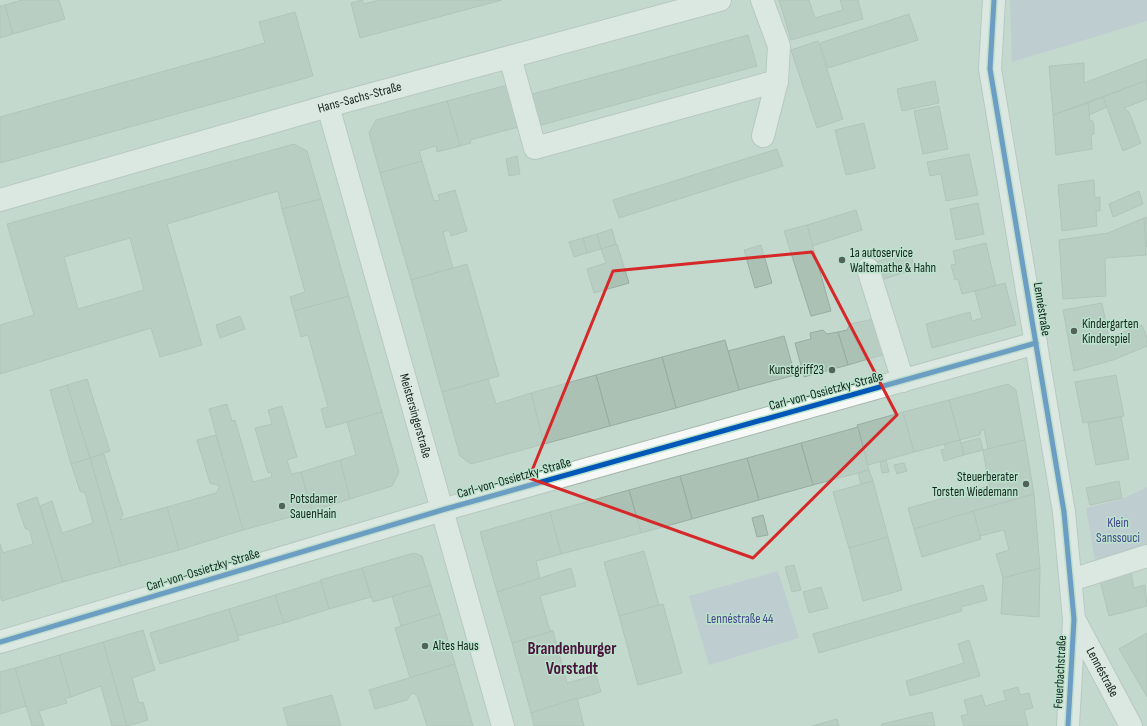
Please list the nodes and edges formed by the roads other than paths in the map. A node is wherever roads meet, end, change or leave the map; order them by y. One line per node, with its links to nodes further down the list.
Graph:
1 (720, 0): 4 (street, Hans-Sachs-Straße)
2 (762, 0): 5 (street)
3 (992, 1): 10 (street, Lennéstraße)
4 (510, 57): 5 (street); 6 (street, Hans-Sachs-Straße)
5 (777, 81): 7 (street)
6 (328, 106): 8 (street, Hans-Sachs-Straße); 12 (street, Meistersingerstraße)
7 (763, 136)
8 (0, 200)
9 (868, 269): 11 (street)
10 (1036, 343): 11 (street, Carl-von-Ossietzky-Straße); 14 (street, Lennéstraße)
11 (903, 381): 12 (street, Carl-von-Ossietzky-Straße)
12 (442, 510): 16 (street, Carl-von-Ossietzky-Straße); 17 (street, Meistersingerstraße)
13 (1147, 556): 14 (street)
14 (1071, 580): 15 (street, Lennéstraße)
15 (1074, 619): 18 (street, Feuerbachstraße); 19 (street, Lennéstraße)
16 (0, 642)
17 (503, 726)
18 (1068, 726)
19 (1130, 726)

